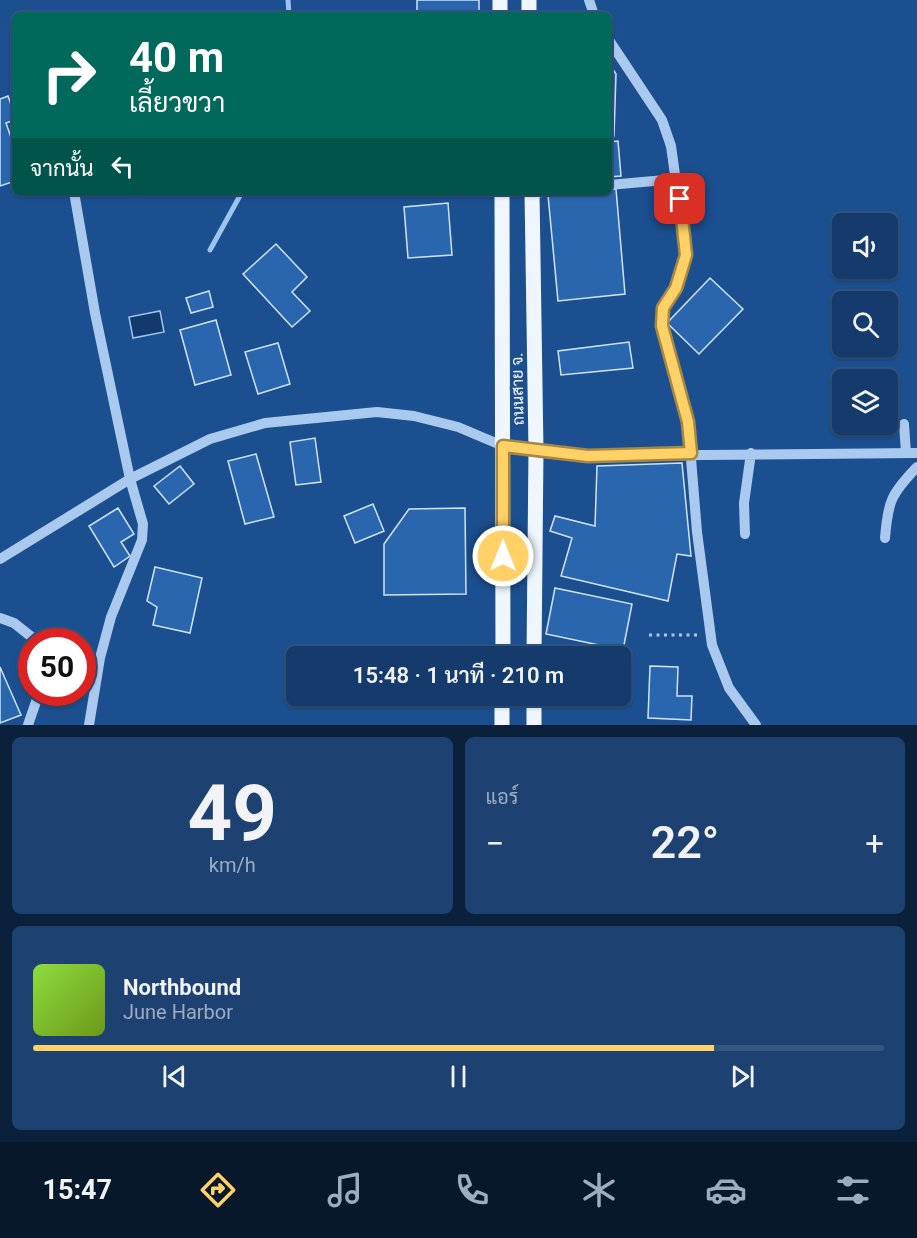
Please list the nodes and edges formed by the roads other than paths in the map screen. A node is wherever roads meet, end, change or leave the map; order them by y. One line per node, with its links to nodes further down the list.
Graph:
1 (612, 45): 2 (street)
2 (676, 179): 3 (street); 10 (street)
3 (612, 185)
4 (75, 195): 14 (street)
5 (502, 195): 8 (main road, ถนนสาย จ.)
6 (536, 195): 9 (main road, ถนนสาย จ.)
7 (904, 424): 12 (street)
8 (503, 446): 9 (street); 14 (street); 20 (main road, ถนนสาย จ.)
9 (536, 450): 10 (street); 21 (main road, ถนนสาย จ.)
10 (691, 453): 11 (street); 29 (street)
11 (751, 453): 12 (street); 15 (street)
12 (911, 453)
13 (917, 466): 16 (street)
14 (130, 479): 17 (street); 26 (street)
15 (745, 534)
16 (885, 538)
17 (0, 559)
18 (0, 618): 19 (street)
19 (20, 628)
20 (503, 646)
21 (534, 646)
22 (35, 706): 25 (street)
23 (502, 706): 27 (main road)
24 (534, 706): 28 (main road)
25 (28, 725)
26 (89, 725)
27 (502, 725)
28 (534, 725)
29 (756, 725)

